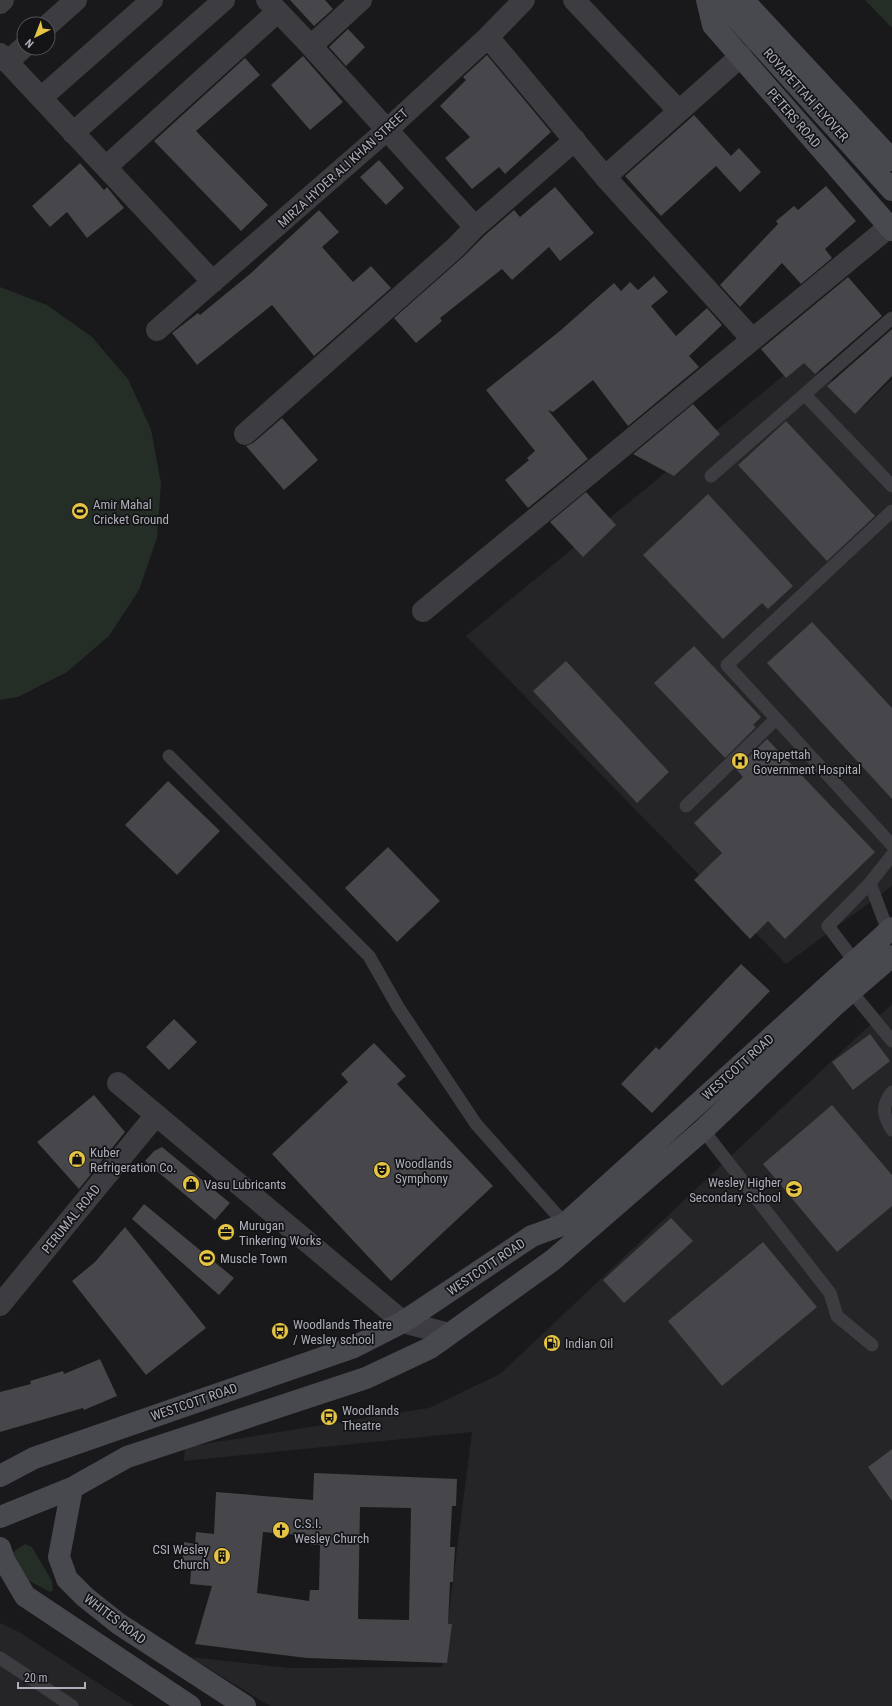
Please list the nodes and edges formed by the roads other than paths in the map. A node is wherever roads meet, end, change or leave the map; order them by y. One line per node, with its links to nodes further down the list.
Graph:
1 (3, 0): 11 (street)
2 (76, 0): 13 (street)
3 (152, 0): 19 (street)
4 (224, 0): 22 (street)
5 (361, 0): 15 (street)
6 (524, 0): 14 (street, MIRZA HYDER ALI KHAN STREET)
7 (574, 0): 20 (street)
8 (707, 0): 17 (main road, PETERS ROAD)
9 (720, 0): 27 (main road, ROYAPETTAH FLYOVER)
10 (743, 0): 24 (main road)
11 (0, 3)
12 (272, 6): 15 (street); 25 (street)
13 (56, 18)
14 (488, 37): 21 (street, MIRZA HYDER ALI KHAN STREET); 23 (street)
15 (311, 46): 21 (street)
16 (16, 51): 18 (street)
17 (741, 56): 20 (street); 29 (main road, PETERS ROAD)
18 (4, 58): 19 (street)
19 (41, 98): 22 (street)
20 (679, 111): 26 (street)
21 (388, 129): 28 (street); 30 (street, MIRZA HYDER ALI KHAN STREET)
22 (73, 133): 25 (street)
23 (575, 140): 26 (street); 28 (street)
24 (892, 160)
25 (106, 168): 30 (street)
26 (605, 177): 33 (street)
27 (892, 190)
28 (475, 227): 35 (street)
29 (891, 228): 33 (street)
30 (213, 282): 32 (street, MIRZA HYDER ALI KHAN STREET)
31 (892, 318): 34 (lane)
32 (157, 330)
33 (752, 339): 39 (street)
34 (805, 395): 36 (lane); 37 (lane)
35 (245, 434)
36 (711, 476)
37 (892, 486)
38 (892, 511): 40 (lane)
39 (423, 611)
40 (776, 719): 42 (lane); 43 (lane)
41 (169, 756): 56 (lane)
42 (686, 806)
43 (892, 845)
44 (892, 855): 45 (lane)
45 (870, 883): 46 (lane); 48 (lane)
46 (890, 929): 48 (main road, WESTCOTT ROAD)
47 (892, 956): 49 (main road, WESTCOTT ROAD)
48 (854, 962): 56 (main road, WESTCOTT ROAD)
49 (851, 991): 50 (lane); 54 (main road, WESTCOTT ROAD)
50 (892, 1040)
51 (118, 1083): 53 (street)
52 (892, 1092): 55 (lane)
53 (156, 1114): 57 (street, PERUMAL ROAD); 58 (street)
54 (702, 1130): 59 (main road, WESTCOTT ROAD); 60 (lane)
55 (892, 1130)
56 (566, 1224): 58 (main road, WESTCOTT ROAD)
57 (0, 1305)
58 (403, 1322): 59 (street); 61 (main road, WESTCOTT ROAD)
59 (449, 1334): 62 (main road, WESTCOTT ROAD)
60 (872, 1345)
61 (0, 1476)
62 (72, 1488): 63 (main road, WESTCOTT ROAD); 68 (main road, WHITES ROAD)
63 (0, 1517)
64 (0, 1548): 67 (main road)
65 (0, 1658): 66 (lane)
66 (72, 1706)
67 (190, 1706)
68 (245, 1706)

